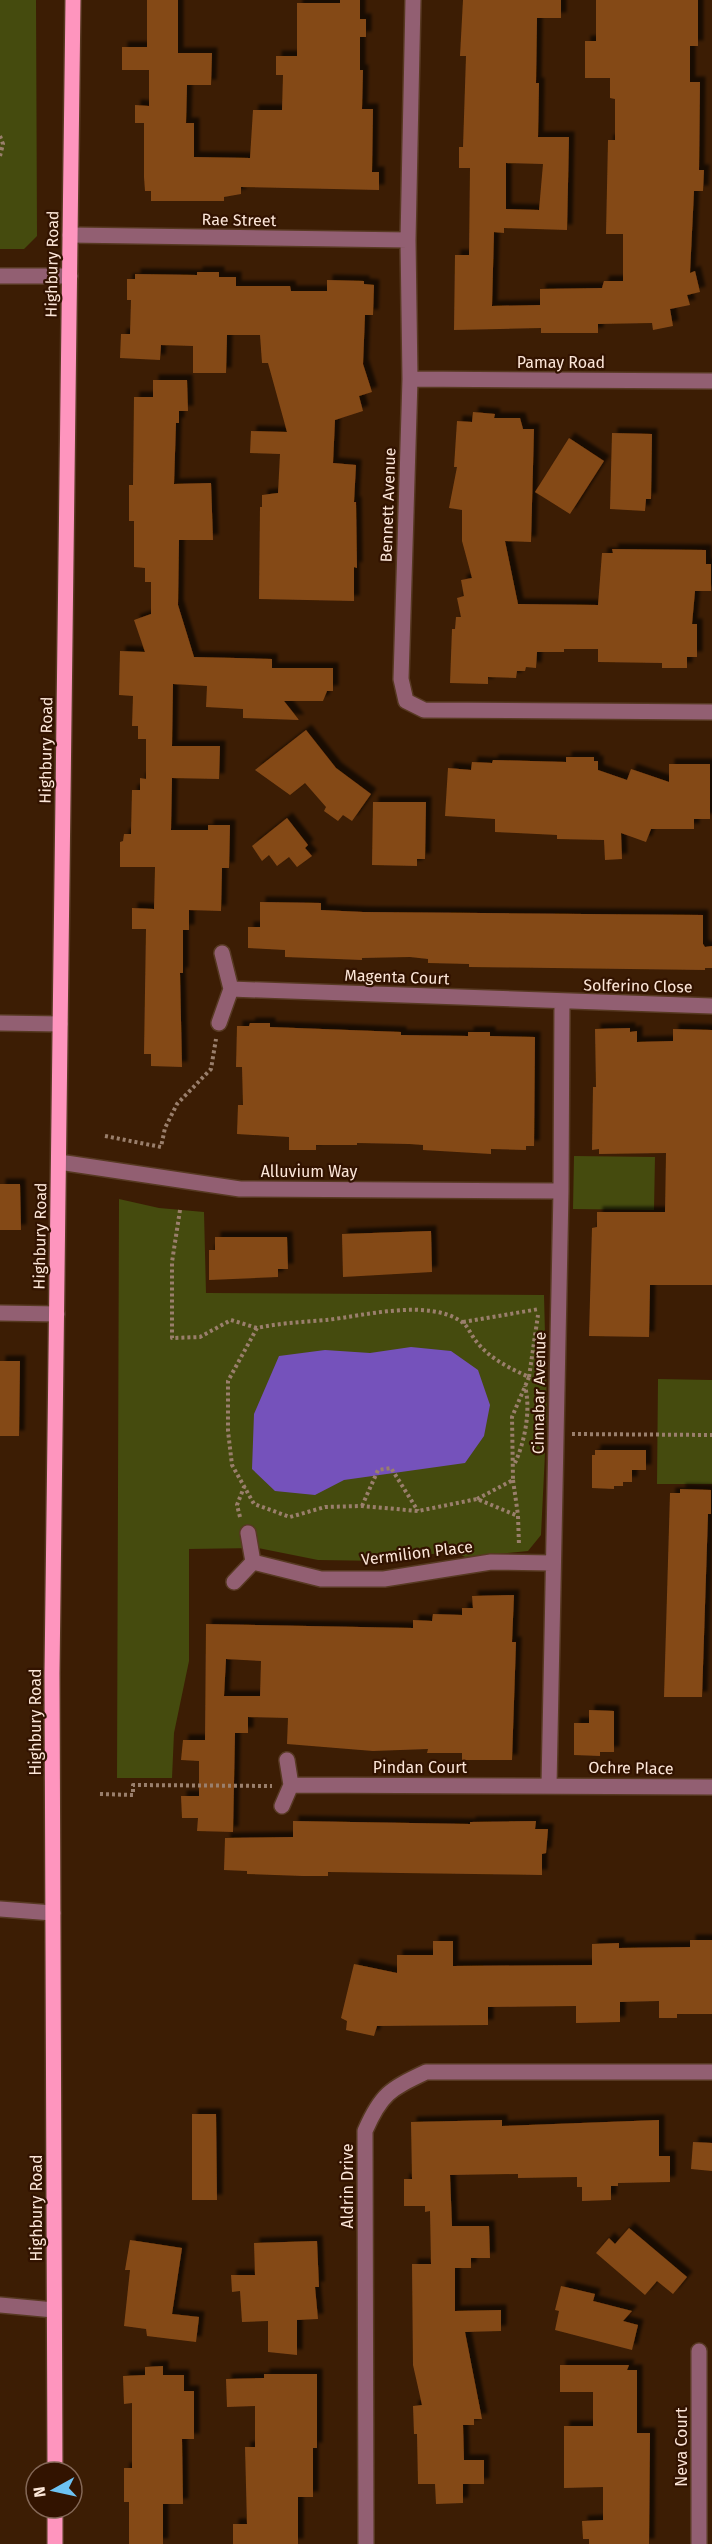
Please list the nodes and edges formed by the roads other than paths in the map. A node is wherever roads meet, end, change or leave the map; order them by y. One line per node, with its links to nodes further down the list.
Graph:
1 (73, 0): 3 (main road, Highbury Road)
2 (413, 0): 4 (street, Bennett Avenue)
3 (70, 235): 4 (street, Rae Street); 6 (main road, Highbury Road)
4 (408, 240): 7 (street, Bennett Avenue)
5 (0, 276): 6 (street)
6 (70, 276): 16 (main road, Highbury Road)
7 (410, 379): 8 (street, Pamay Road); 9 (street, Bennett Avenue)
8 (712, 381)
9 (712, 712)
10 (222, 952): 11 (street)
11 (231, 989): 12 (street, Magenta Court); 15 (street)
12 (562, 1002): 13 (street, Solferino Close); 18 (street, Cinnabar Avenue)
13 (712, 1006)
14 (0, 1023): 16 (street)
15 (219, 1023)
16 (60, 1024): 17 (main road, Highbury Road)
17 (59, 1162): 18 (street, Alluvium Way); 20 (main road, Highbury Road)
18 (561, 1191): 23 (street, Cinnabar Avenue)
19 (0, 1313): 20 (street)
20 (57, 1314): 31 (main road, Highbury Road)
21 (248, 1533): 22 (street)
22 (253, 1562): 23 (street, Vermilion Place); 24 (street)
23 (552, 1563): 27 (street, Cinnabar Avenue)
24 (234, 1582)
25 (287, 1760): 26 (street)
26 (291, 1785): 27 (street, Pindan Court); 29 (street)
27 (549, 1785): 28 (street, Ochre Place)
28 (712, 1787)
29 (282, 1806)
30 (0, 1909): 31 (street)
31 (53, 1913): 34 (main road, Highbury Road)
32 (712, 2072): 39 (street, Aldrin Drive)
33 (0, 2305): 34 (street)
34 (54, 2310): 36 (main road, Highbury Road)
35 (699, 2351): 40 (street, Neva Court)
36 (55, 2460)
37 (55, 2520): 38 (main road)
38 (55, 2544)
39 (366, 2544)
40 (699, 2544)

